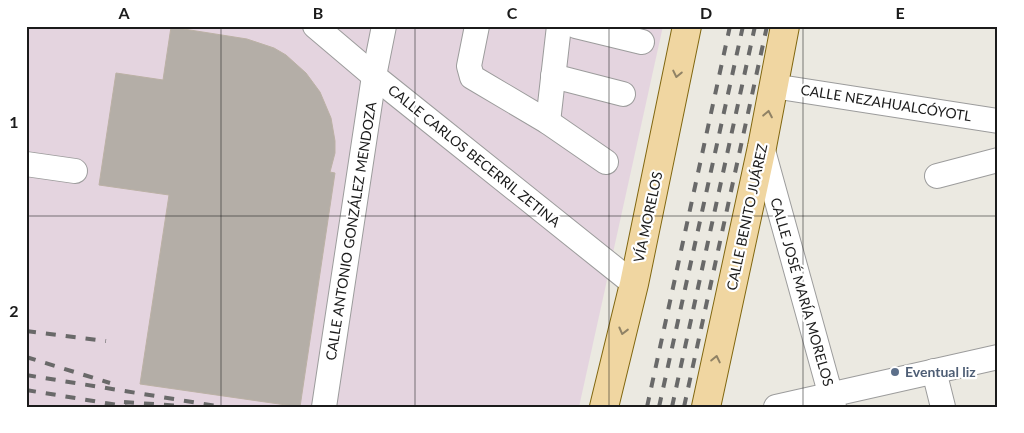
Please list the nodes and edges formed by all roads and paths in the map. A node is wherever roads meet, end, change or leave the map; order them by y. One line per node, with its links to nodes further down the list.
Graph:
1 (316, 26): 9 (street, CALLE CARLOS BECERRIL ZETINA)
2 (384, 26): 9 (street, CALLE ANTONIO GONZÁLEZ MENDOZA)
3 (477, 26): 14 (street)
4 (559, 26): 10 (street)
5 (576, 26): 8 (street)
6 (687, 26): 21 (main road, VÍA MORELOS, one-way to 21)
7 (785, 26): 11 (main road, CALLE BENITO JUÁREZ)
8 (642, 42)
9 (374, 76): 21 (street, CALLE CARLOS BECERRIL ZETINA); 25 (street, CALLE ANTONIO GONZÁLEZ MENDOZA)
10 (553, 76): 12 (street); 14 (street)
11 (773, 86): 13 (street, CALLE NEZAHUALCÓYOTL); 15 (main road, CALLE BENITO JUÁREZ, one-way to 11)
12 (623, 94)
13 (998, 121)
14 (548, 122): 17 (street)
15 (762, 148): 24 (street, CALLE JOSÉ MARÍA MORELOS); 27 (main road, CALLE BENITO JUÁREZ, one-way to 15)
16 (998, 160): 20 (street)
17 (606, 162)
18 (26, 164): 19 (street)
19 (75, 171)
20 (937, 176)
21 (634, 284): 26 (main road, VÍA MORELOS, one-way to 26)
22 (998, 356): 23 (street)
23 (934, 371): 24 (street); 29 (street)
24 (832, 401): 28 (street)
25 (324, 407)
26 (604, 407)
27 (706, 407)
28 (776, 407)
29 (943, 407)

